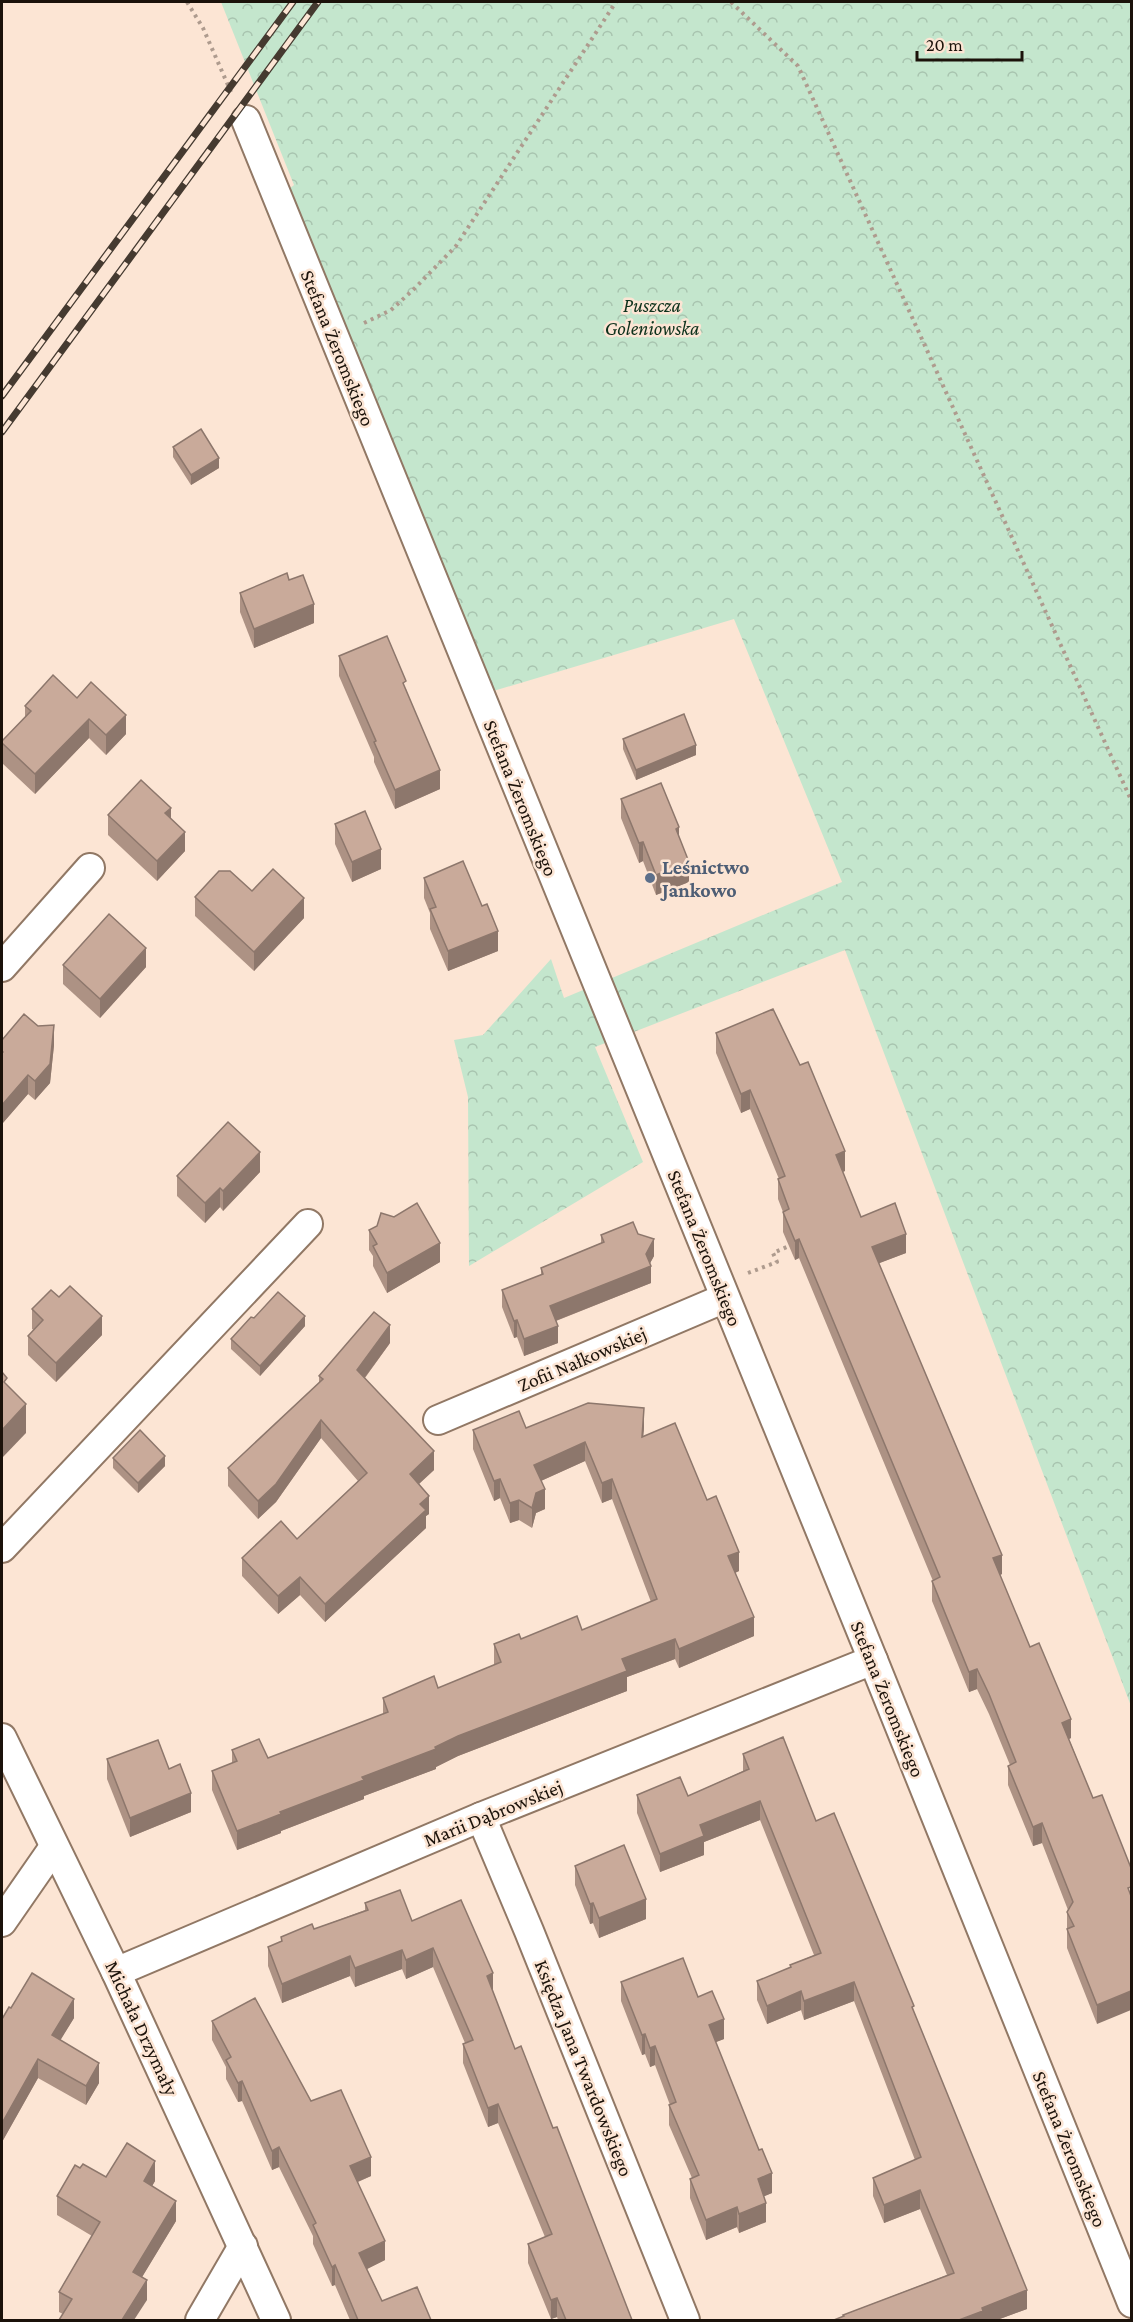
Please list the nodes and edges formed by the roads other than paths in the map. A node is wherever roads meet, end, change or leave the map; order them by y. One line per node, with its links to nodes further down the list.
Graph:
1 (246, 120): 5 (street, Stefana Żeromskiego)
2 (90, 868): 3 (street)
3 (2, 967)
4 (308, 1224): 7 (street)
5 (725, 1298): 6 (street, Zofii Nałkowskiej); 8 (street, Stefana Żeromskiego)
6 (438, 1420)
7 (2, 1548)
8 (873, 1660): 10 (street, Marii Dąbrowskiej); 15 (street, Stefana Żeromskiego)
9 (2, 1738): 11 (street, Michała Drzymały)
10 (481, 1816): 13 (street, Marii Dąbrowskiej); 18 (street, Księdza Jana Twardowskiego)
11 (54, 1847): 12 (street); 13 (street, Michała Drzymały)
12 (2, 1922)
13 (116, 1972): 14 (street, Michała Drzymały)
14 (243, 2246): 16 (street); 17 (street, Michała Drzymały)
15 (1131, 2303)
16 (200, 2320)
17 (276, 2320)
18 (685, 2320)

